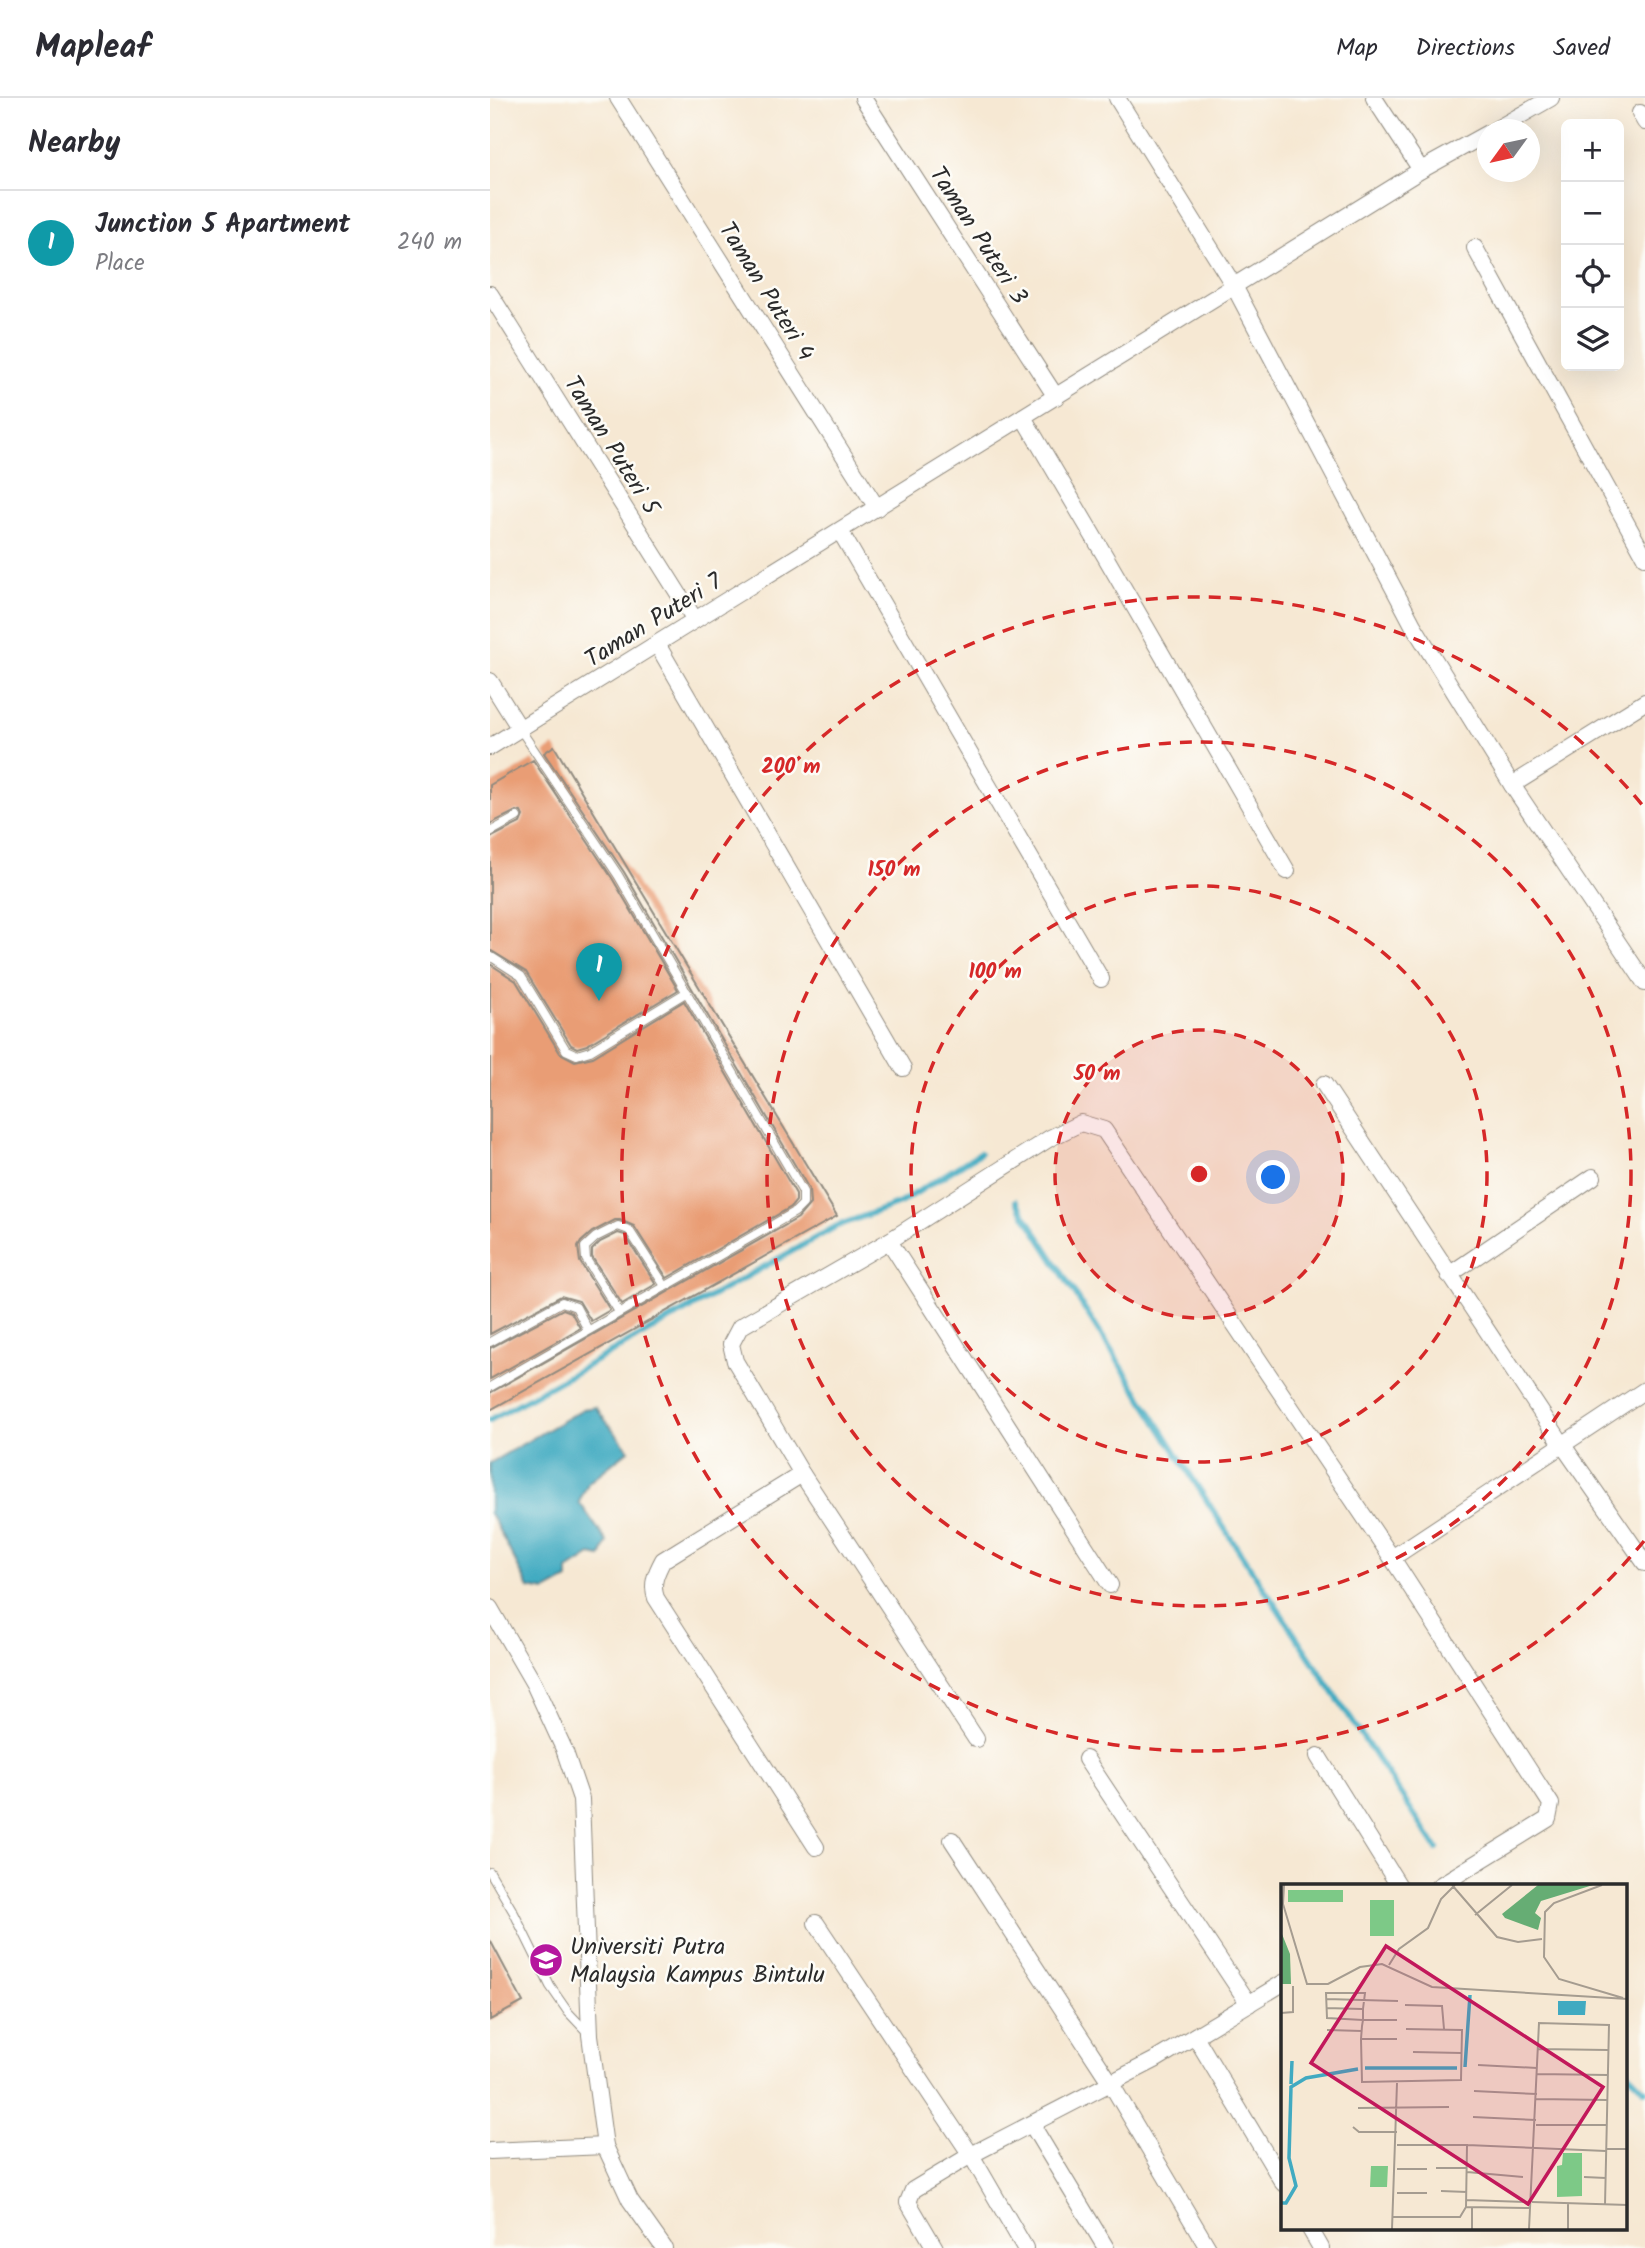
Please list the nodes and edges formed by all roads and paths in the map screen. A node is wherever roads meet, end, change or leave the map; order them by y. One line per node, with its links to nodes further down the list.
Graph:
1 (618, 98): 14 (street, Taman Puteri 4)
2 (863, 98): 12 (street, Taman Puteri 3)
3 (1117, 98): 10 (street)
4 (1374, 98): 8 (street)
5 (1551, 98): 6 (street)
6 (1514, 119)
7 (1477, 140): 8 (street, Taman Puteri 7)
8 (1421, 170): 10 (street, Taman Puteri 7)
9 (1475, 248): 16 (street)
10 (1234, 286): 12 (street, Taman Puteri 7); 23 (street)
11 (490, 293): 17 (street, Taman Puteri 5)
12 (1056, 397): 13 (street, Taman Puteri 7)
13 (1023, 417): 14 (street, Taman Puteri 7); 26 (street)
14 (877, 508): 15 (street, Taman Puteri 7)
15 (840, 531): 17 (street, Taman Puteri 7); 28 (street)
16 (1645, 557)
17 (695, 620): 18 (street, Taman Puteri 7)
18 (657, 644): 21 (street, Taman Puteri 7); 31 (street)
19 (490, 681): 21 (street)
20 (1645, 702): 23 (street)
21 (520, 729): 22 (street, Taman Puteri 7); 30 (lane)
22 (490, 747)
23 (1512, 785): 29 (street)
24 (517, 817): 25 (lane)
25 (490, 832)
26 (1287, 871)
27 (490, 956): 30 (lane)
28 (1101, 979)
29 (1645, 983)
30 (687, 992): 36 (lane)
31 (902, 1068)
32 (1324, 1084): 35 (street)
33 (1592, 1177): 35 (street)
34 (889, 1241): 43 (street); 44 (street); 46 (street)
35 (1449, 1275): 42 (street)
36 (665, 1286): 37 (lane); 37 (lane)
37 (619, 1312): 38 (lane)
38 (588, 1330): 39 (lane); 40 (lane)
39 (490, 1342)
40 (490, 1387)
41 (1645, 1390): 42 (street)
42 (1562, 1444): 44 (street); 45 (street)
43 (802, 1474): 48 (street); 52 (street)
44 (1392, 1558): 55 (street)
45 (1645, 1563)
46 (1110, 1585)
47 (490, 1608): 59 (street)
48 (976, 1739)
49 (1318, 1756): 54 (street)
50 (1086, 1759): 58 (street)
51 (952, 1840): 61 (street)
52 (816, 1847)
53 (490, 1872): 59 (lane)
54 (1398, 1884)
55 (1442, 1884)
56 (816, 1923): 65 (street)
57 (1281, 1984): 58 (street)
58 (1249, 2004): 60 (street)
59 (590, 2035): 63 (street)
60 (1195, 2036): 61 (street); 66 (street)
61 (1110, 2082): 62 (street); 72 (street)
62 (1032, 2125): 65 (street); 71 (street)
63 (605, 2146): 64 (street); 68 (street)
64 (490, 2151)
65 (971, 2155): 69 (street); 70 (street)
66 (1281, 2180)
67 (1311, 2230): 73 (street)
68 (664, 2248)
69 (934, 2248)
70 (1025, 2248)
71 (1106, 2248)
72 (1208, 2248)
73 (1321, 2248)

